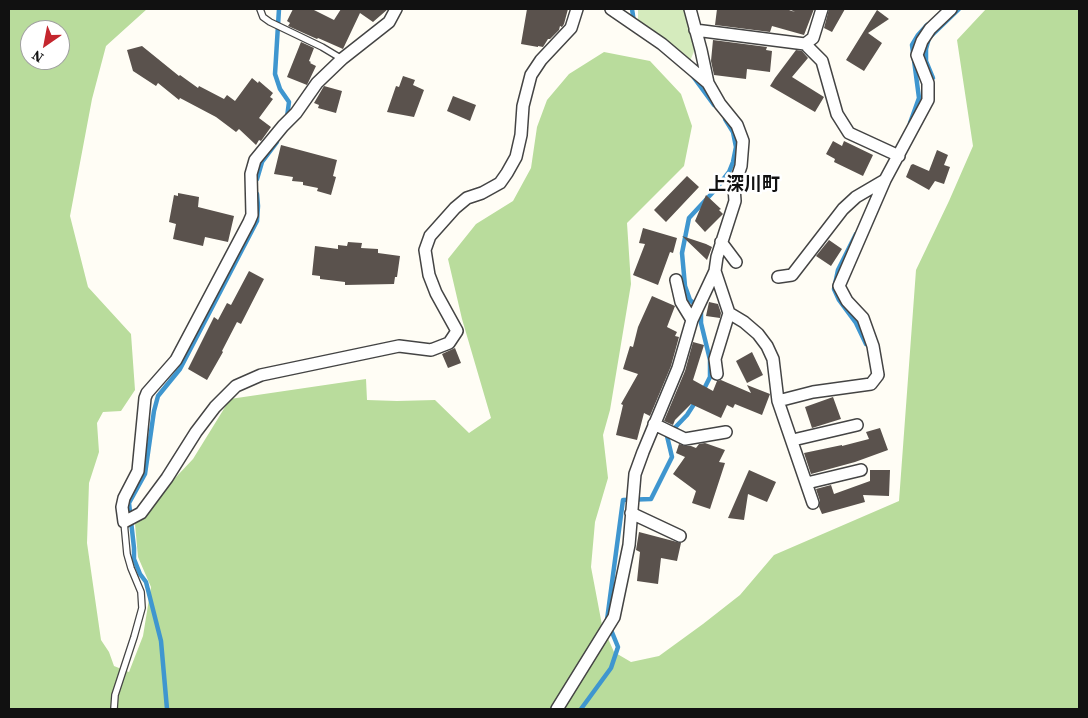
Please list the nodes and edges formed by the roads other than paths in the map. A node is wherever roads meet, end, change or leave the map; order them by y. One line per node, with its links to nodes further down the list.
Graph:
1 (260, 9): 10 (lane)
2 (396, 9): 10 (street)
3 (577, 9): 31 (street)
4 (611, 9): 11 (street)
5 (690, 9): 8 (street)
6 (822, 9): 9 (street)
7 (951, 9): 12 (street)
8 (695, 30): 9 (street); 11 (street)
9 (805, 44): 12 (street)
10 (342, 59): 31 (street)
11 (708, 83): 14 (street)
12 (899, 156): 13 (street)
13 (885, 180): 17 (street); 22 (street)
14 (721, 242): 15 (street); 16 (street)
15 (736, 262)
16 (715, 271): 19 (street); 20 (street)
17 (778, 277)
18 (676, 280): 20 (street)
19 (729, 313): 21 (street); 22 (street)
20 (692, 320): 23 (street)
21 (717, 374)
22 (778, 401): 26 (street)
23 (654, 424): 25 (street); 30 (street)
24 (857, 425): 26 (street)
25 (726, 432)
26 (793, 440): 28 (street)
27 (861, 470): 28 (street)
28 (807, 483): 29 (street)
29 (813, 503)
30 (631, 513): 32 (street); 34 (street)
31 (127, 520): 33 (lane)
32 (680, 536)
33 (114, 709)
34 (557, 709)

